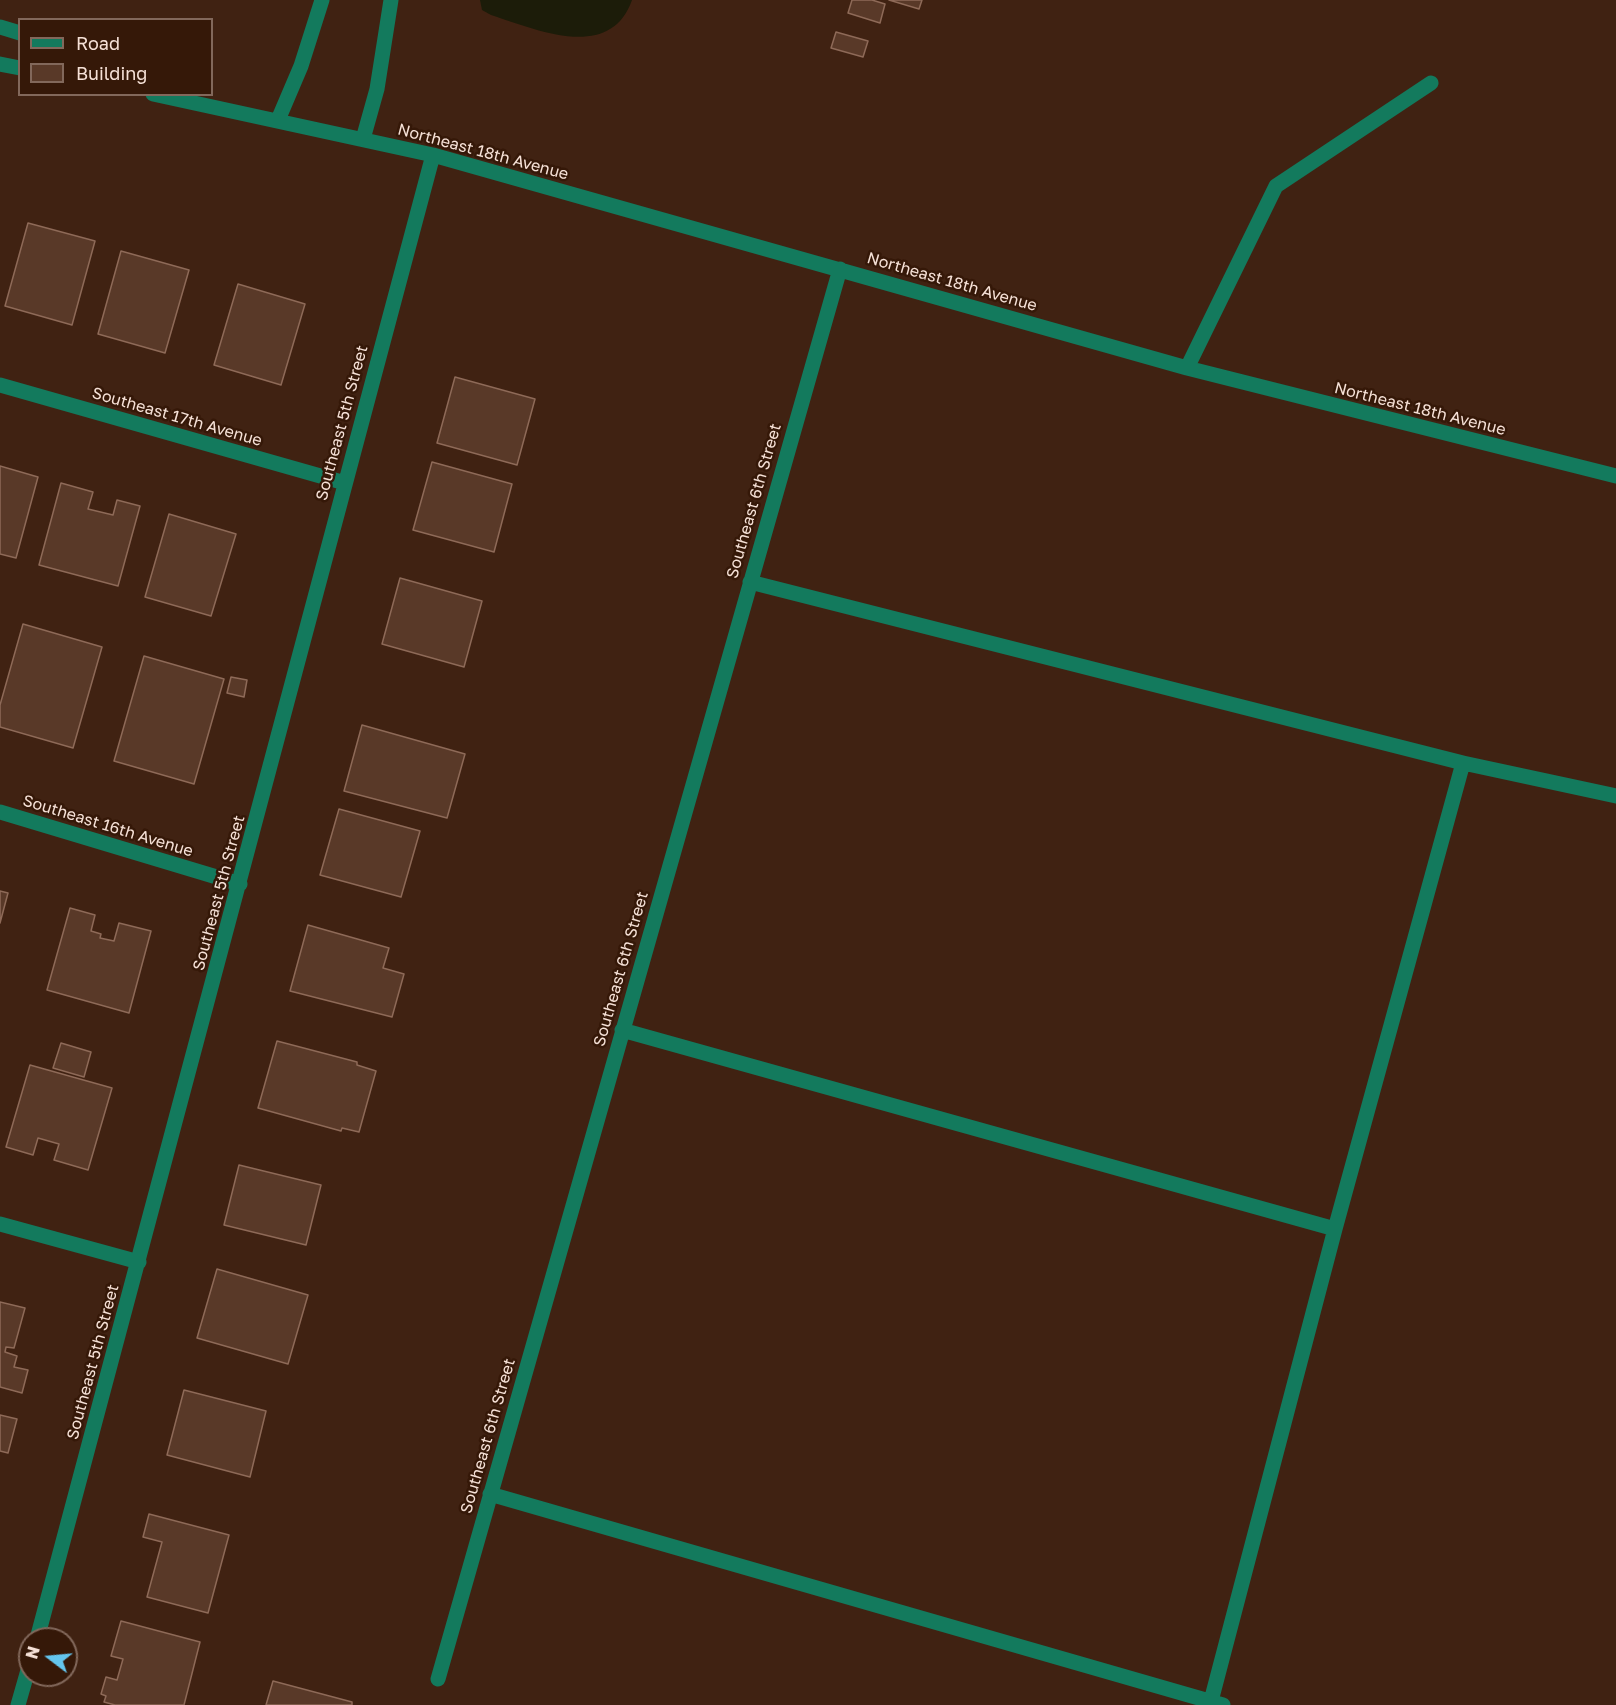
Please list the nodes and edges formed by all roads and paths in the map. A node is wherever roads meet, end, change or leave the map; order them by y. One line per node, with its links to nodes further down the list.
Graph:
1 (322, 0): 10 (street)
2 (391, 0): 11 (street)
3 (0, 27): 4 (street)
4 (18, 32)
5 (0, 64): 6 (street)
6 (18, 68)
7 (1431, 83): 14 (street)
8 (163, 96): 10 (street, Northeast 18th Avenue)
9 (210, 96): 10 (street, Northeast 18th Avenue)
10 (278, 120): 11 (street, Northeast 18th Avenue)
11 (363, 139): 12 (street, Northeast 18th Avenue)
12 (433, 155): 13 (street, Northeast 18th Avenue); 17 (street, Southeast 5th Street)
13 (840, 269): 14 (street, Northeast 18th Avenue); 18 (street, Southeast 6th Street)
14 (1186, 368): 16 (street, Northeast 18th Avenue)
15 (0, 385): 17 (street, Southeast 17th Avenue)
16 (1616, 476)
17 (345, 483): 22 (street, Southeast 5th Street)
18 (750, 582): 19 (street); 23 (street, Southeast 6th Street)
19 (1463, 763): 20 (street); 25 (street)
20 (1616, 796)
21 (0, 812): 22 (street, Southeast 16th Avenue)
22 (240, 884): 26 (street, Southeast 5th Street)
23 (622, 1030): 25 (street); 27 (street, Southeast 6th Street)
24 (0, 1224): 26 (street)
25 (1335, 1228): 31 (street)
26 (139, 1262): 28 (street, Southeast 5th Street)
27 (490, 1494): 29 (street, Southeast 6th Street); 31 (street)
28 (39, 1627)
29 (438, 1679)
30 (23, 1687): 32 (street)
31 (1217, 1703)
32 (18, 1705)

